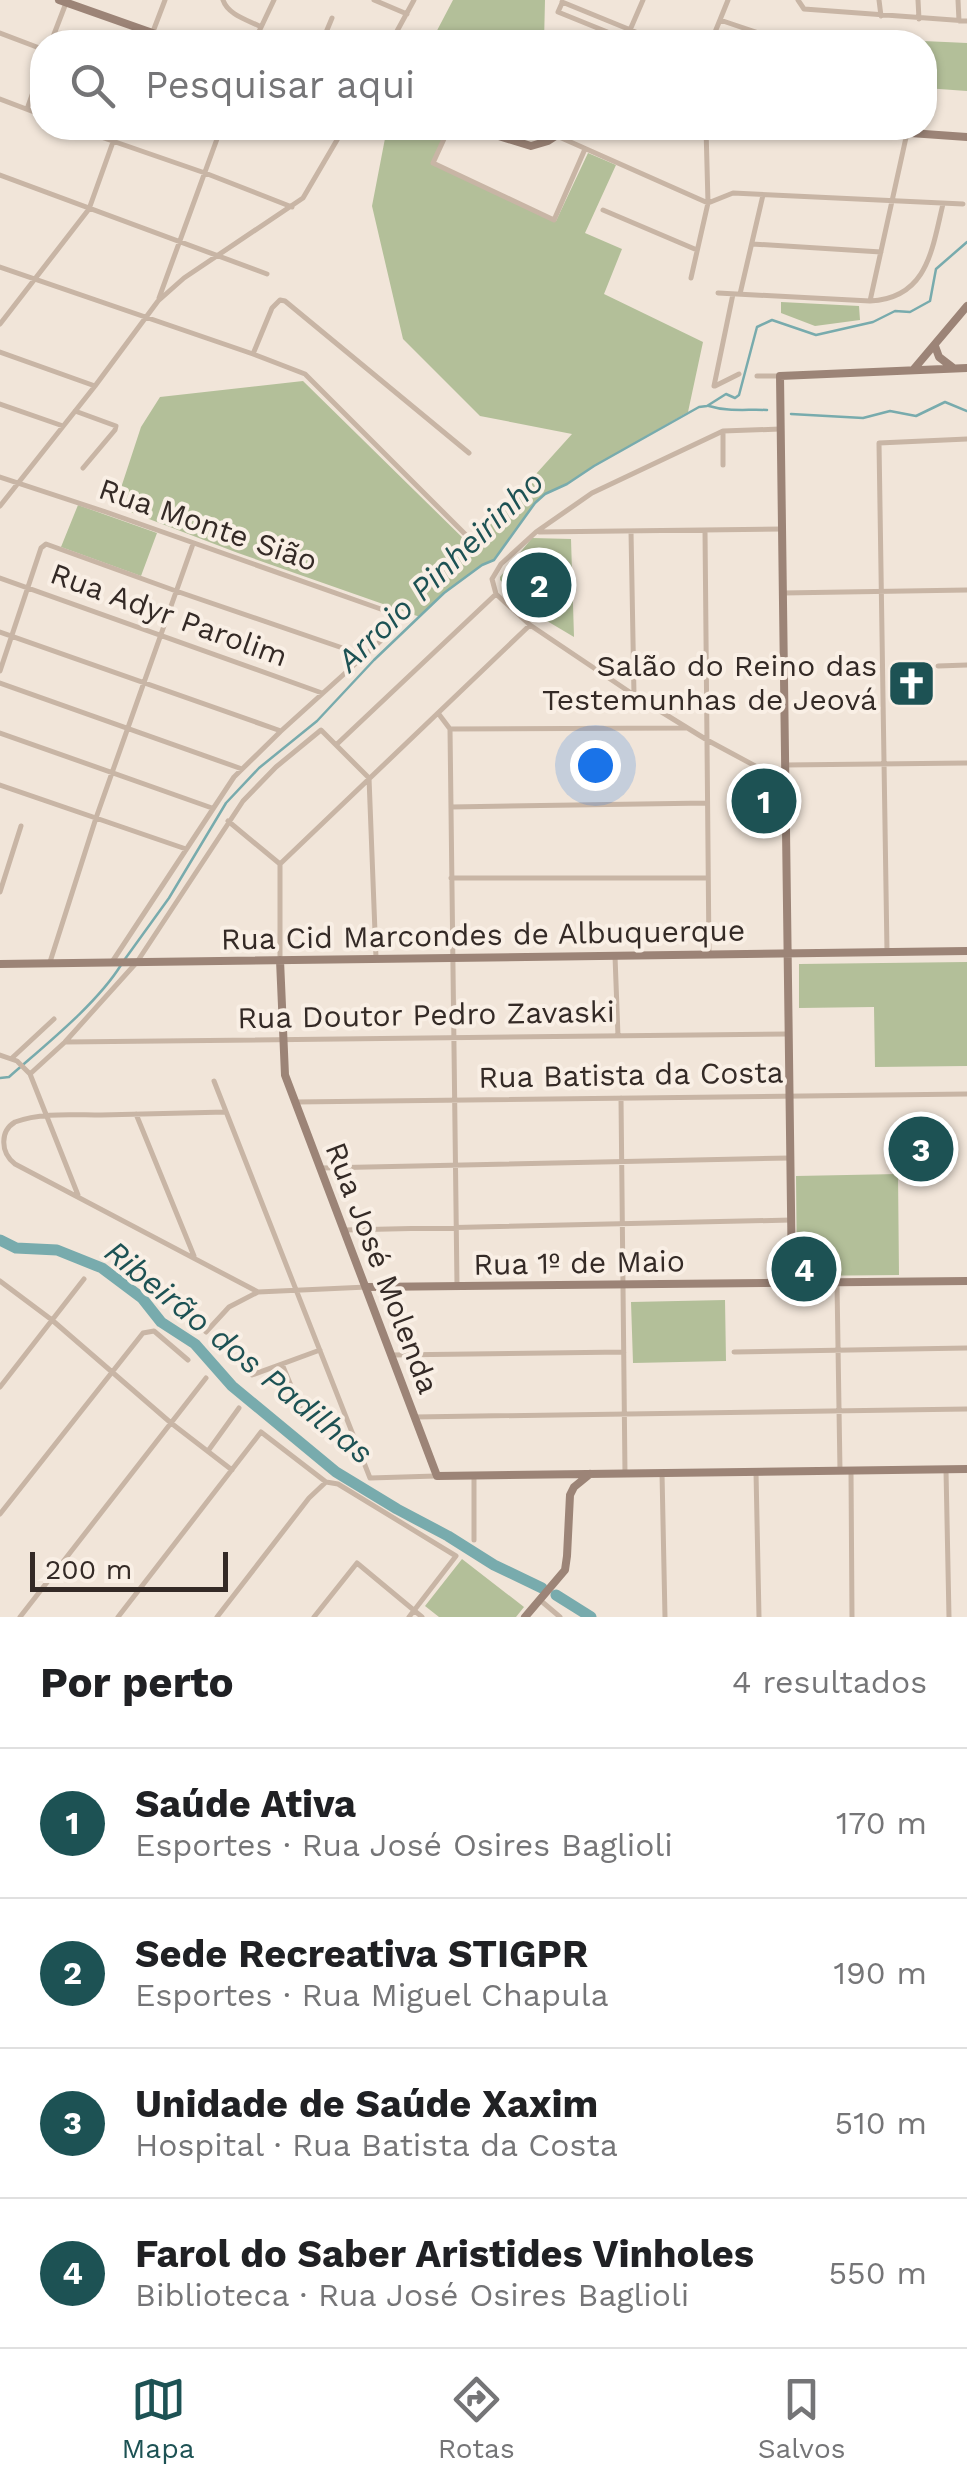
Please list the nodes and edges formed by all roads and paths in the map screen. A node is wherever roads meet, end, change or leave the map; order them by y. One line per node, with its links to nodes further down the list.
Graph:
1 (165, 0): 23 (street)
2 (223, 0): 20 (street)
3 (274, 0): 20 (street)
4 (374, 0): 14 (street)
5 (414, 0): 14 (street)
6 (643, 0): 27 (street)
7 (727, 0): 18 (street)
8 (798, 0): 15 (street)
9 (879, 0): 15 (street)
10 (918, 0): 17 (street)
11 (958, 0): 19 (street)
12 (64, 1): 21 (street); 22 (street)
13 (563, 1): 26 (street); 27 (street)
14 (407, 14): 25 (street)
15 (881, 16): 17 (street)
16 (332, 18): 24 (street)
17 (918, 19): 19 (street)
18 (720, 20): 28 (street); 29 (street)
19 (963, 21)
20 (261, 28)
21 (55, 30)
22 (146, 30)
23 (153, 30)
24 (327, 30)
25 (398, 30)
26 (602, 30)
27 (630, 30)
28 (716, 30)
29 (749, 30)
30 (0, 33): 31 (street)
31 (30, 44)
32 (0, 99): 34 (street)
33 (30, 101): 34 (street)
34 (27, 109): 35 (street)
35 (30, 110)
36 (937, 134): 37 (street)
37 (967, 137)
38 (108, 140): 47 (street)
39 (217, 140): 49 (street)
40 (337, 140): 56 (street)
41 (444, 140): 48 (street)
42 (507, 140): 43 (street)
43 (550, 140)
44 (565, 140): 48 (street)
45 (706, 140): 53 (street)
46 (905, 140): 52 (street)
47 (113, 142): 49 (street); 57 (street)
48 (585, 149): 53 (street)
49 (205, 173): 56 (street); 59 (street)
50 (0, 175): 57 (street)
51 (763, 194): 52 (street); 53 (street); 60 (street)
52 (892, 201): 54 (street); 62 (street)
53 (708, 203): 61 (street)
54 (944, 203): 55 (street); 71 (street)
55 (963, 204)
56 (292, 206): 63 (street)
57 (88, 209): 59 (street); 67 (street)
58 (603, 210): 61 (street)
59 (180, 242): 63 (street); 70 (street)
60 (752, 244): 62 (street); 69 (street)
61 (698, 250): 66 (street)
62 (881, 252): 71 (street)
63 (217, 255): 65 (street); 70 (street)
64 (0, 267): 67 (street)
65 (266, 274)
66 (691, 278)
67 (34, 279): 73 (street); 74 (street)
68 (718, 294): 69 (street)
69 (736, 294): 71 (street); 81 (street)
70 (158, 301): 73 (street)
71 (870, 301)
72 (967, 306): 75 (street)
73 (147, 318): 77 (street); 84 (street)
74 (0, 324)
75 (936, 346): 79 (street); 80 (street)
76 (0, 352): 84 (street)
77 (253, 354): 91 (street); 101 (street)
78 (967, 368): 79 (street)
79 (956, 369): 80 (street)
80 (913, 370): 83 (street)
81 (739, 374)
82 (757, 376): 83 (street)
83 (780, 376): 88 (street)
84 (95, 386): 86 (street)
85 (0, 404): 87 (street)
86 (75, 411): 87 (street); 93 (street)
87 (63, 426): 95 (street)
88 (780, 428): 89 (street); 97 (street)
89 (723, 430): 92 (street); 100 (street)
90 (967, 440): 106 (street)
91 (469, 453)
92 (723, 465)
93 (82, 468)
94 (0, 477): 95 (street, Rua Monte Sião)
95 (18, 484): 96 (street); 102 (street, Rua Monte Sião)
96 (0, 506)
97 (782, 529): 99 (street); 108 (street)
98 (631, 530): 99 (street); 100 (street); 121 (street)
99 (704, 530): 128 (street)
100 (536, 532): 109 (street)
101 (466, 535)
102 (193, 544): 107 (street); 114 (street, Rua Monte Sião)
103 (0, 578): 104 (street, Rua Adyr Parolim)
104 (28, 588): 107 (street); 112 (street, Rua Adyr Parolim); 113 (street)
105 (967, 590): 106 (street)
106 (881, 591): 108 (street); 131 (street)
107 (176, 592): 112 (street); 114 (street)
108 (782, 593): 132 (street)
109 (496, 594): 110 (street); 129 (street)
110 (530, 626): 121 (street); 122 (street)
111 (0, 632): 113 (street)
112 (161, 635): 118 (street); 120 (street, Rua Adyr Parolim)
113 (12, 636): 117 (street); 118 (street)
114 (364, 656): 120 (street)
115 (967, 665): 116 (street)
116 (938, 666)
117 (0, 671)
118 (144, 682): 125 (street); 126 (street)
119 (0, 683): 125 (street)
120 (323, 694): 126 (street)
121 (634, 694): 123 (street)
122 (438, 713): 124 (street); 135 (street)
123 (686, 728): 124 (street); 128 (street)
124 (450, 729): 139 (street)
125 (128, 730): 133 (street); 134 (street)
126 (281, 731): 133 (street)
127 (0, 734): 134 (street)
128 (706, 740): 136 (street); 138 (street)
129 (336, 745): 135 (street); 142 (street)
130 (967, 762): 131 (street)
131 (884, 764): 132 (street); 150 (street)
132 (785, 765): 136 (street)
133 (242, 769): 140 (street)
134 (112, 774): 140 (street); 141 (street)
135 (370, 778): 145 (street); 155 (street)
136 (785, 782): 151 (street)
137 (0, 785): 141 (street)
138 (707, 804): 139 (street); 147 (street)
139 (450, 807): 146 (street)
140 (212, 808): 144 (street)
141 (96, 818): 144 (street); 160 (street)
142 (228, 821): 145 (street); 158 (street)
143 (21, 826): 148 (street)
144 (186, 849): 157 (street)
145 (280, 864): 156 (street)
146 (451, 878): 147 (street); 154 (street)
147 (708, 878): 152 (street)
148 (0, 892)
149 (967, 951): 150 (street, Rua Cid Marcondes de Albuquerque)
150 (887, 952): 151 (street, Rua Cid Marcondes de Albuquerque)
151 (788, 953): 152 (street, Rua Cid Marcondes de Albuquerque); 162 (street)
152 (708, 954): 153 (street, Rua Cid Marcondes de Albuquerque)
153 (615, 956): 154 (street, Rua Cid Marcondes de Albuquerque); 163 (street)
154 (452, 958): 155 (street, Rua Cid Marcondes de Albuquerque); 164 (street)
155 (376, 959): 156 (street, Rua Cid Marcondes de Albuquerque)
156 (280, 960): 158 (street, Rua Cid Marcondes de Albuquerque); 165 (street, Rua José Molenda)
157 (114, 962): 158 (street, Rua Cid Marcondes de Albuquerque); 160 (street, Rua Cid Marcondes de Albuquerque)
158 (134, 962): 166 (street)
159 (0, 964): 160 (street, Rua Cid Marcondes de Albuquerque)
160 (49, 964)
161 (54, 1019): 168 (street)
162 (788, 1034): 163 (street, Rua Doutor Pedro Zavaski); 172 (street)
163 (618, 1036): 164 (street, Rua Doutor Pedro Zavaski)
164 (453, 1038): 165 (street, Rua Doutor Pedro Zavaski); 174 (street)
165 (284, 1040): 166 (street, Rua Doutor Pedro Zavaski); 175 (street, Rua José Molenda)
166 (64, 1042): 169 (street)
167 (0, 1055): 168 (street)
168 (15, 1060): 169 (street)
169 (28, 1072): 178 (street)
170 (214, 1081): 176 (street)
171 (967, 1094): 172 (street, Rua Batista da Costa)
172 (789, 1096): 173 (street, Rua Batista da Costa); 179 (street)
173 (621, 1098): 174 (street, Rua Batista da Costa); 180 (street)
174 (454, 1100): 175 (street, Rua Batista da Costa); 181 (street)
175 (295, 1102): 182 (street, Rua José Molenda)
176 (226, 1112): 177 (street); 197 (street)
177 (136, 1114): 178 (street); 188 (street)
178 (47, 1116): 183 (street); 183 (street)
179 (790, 1158): 180 (street); 184 (street)
180 (622, 1162): 181 (street); 185 (street)
181 (455, 1166): 182 (street); 186 (street)
182 (321, 1168): 187 (street, Rua José Molenda)
183 (79, 1198): 188 (street)
184 (791, 1220): 185 (street); 193 (street)
185 (622, 1224): 186 (street); 194 (street)
186 (456, 1226): 187 (street); 195 (street)
187 (345, 1230): 196 (street, Rua José Molenda)
188 (195, 1259): 198 (street)
189 (84, 1279): 199 (street)
190 (0, 1280): 199 (street)
191 (967, 1281): 192 (street, Rua 1º de Maio)
192 (837, 1282): 193 (street, Rua 1º de Maio); 203 (street)
193 (792, 1283): 194 (street, Rua 1º de Maio)
194 (623, 1285): 195 (street, Rua 1º de Maio); 204 (street)
195 (457, 1286): 196 (street, Rua 1º de Maio)
196 (367, 1288): 197 (street, Rua 1º de Maio); 206 (street, Rua José Molenda)
197 (296, 1290): 198 (street, Rua 1º de Maio); 202 (street)
198 (258, 1292): 200 (street)
199 (52, 1320): 209 (street); 212 (street)
200 (206, 1332)
201 (967, 1348): 203 (street)
202 (320, 1350): 208 (street); 231 (street)
203 (838, 1350): 205 (street); 215 (street)
204 (624, 1352): 206 (street); 216 (street)
205 (734, 1352)
206 (392, 1356): 218 (street, Rua José Molenda)
207 (188, 1360): 209 (street)
208 (282, 1364): 210 (street); 217 (street)
209 (112, 1372): 219 (street); 235 (street)
210 (252, 1375)
211 (206, 1378): 219 (street)
212 (0, 1386)
213 (239, 1408): 220 (street)
214 (967, 1409): 215 (street)
215 (839, 1410): 216 (street); 224 (street)
216 (624, 1413): 218 (street); 229 (street)
217 (304, 1417)
218 (415, 1417): 231 (street, Rua José Molenda)
219 (171, 1423): 220 (street); 239 (street)
220 (208, 1452): 222 (street)
221 (967, 1469): 223 (street)
222 (232, 1470): 233 (street); 240 (street)
223 (946, 1470): 225 (street); 249 (street)
224 (840, 1471): 225 (street); 226 (street)
225 (850, 1471): 248 (street)
226 (756, 1472): 227 (street); 247 (street)
227 (662, 1473): 229 (street); 246 (street)
228 (590, 1474): 229 (street); 230 (street); 234 (street)
229 (625, 1474)
230 (558, 1475): 232 (street); 234 (street)
231 (437, 1476): 232 (street)
232 (474, 1476): 236 (street)
233 (326, 1482): 238 (street); 241 (street)
234 (570, 1496): 237 (street)
235 (0, 1514)
236 (474, 1540)
237 (540, 1600): 244 (street); 245 (street)
238 (411, 1614): 242 (street); 243 (street)
239 (20, 1617)
240 (118, 1617)
241 (217, 1617)
242 (314, 1617)
243 (422, 1617)
244 (525, 1617)
245 (560, 1617)
246 (665, 1617)
247 (760, 1617)
248 (852, 1617)
249 (949, 1617)

